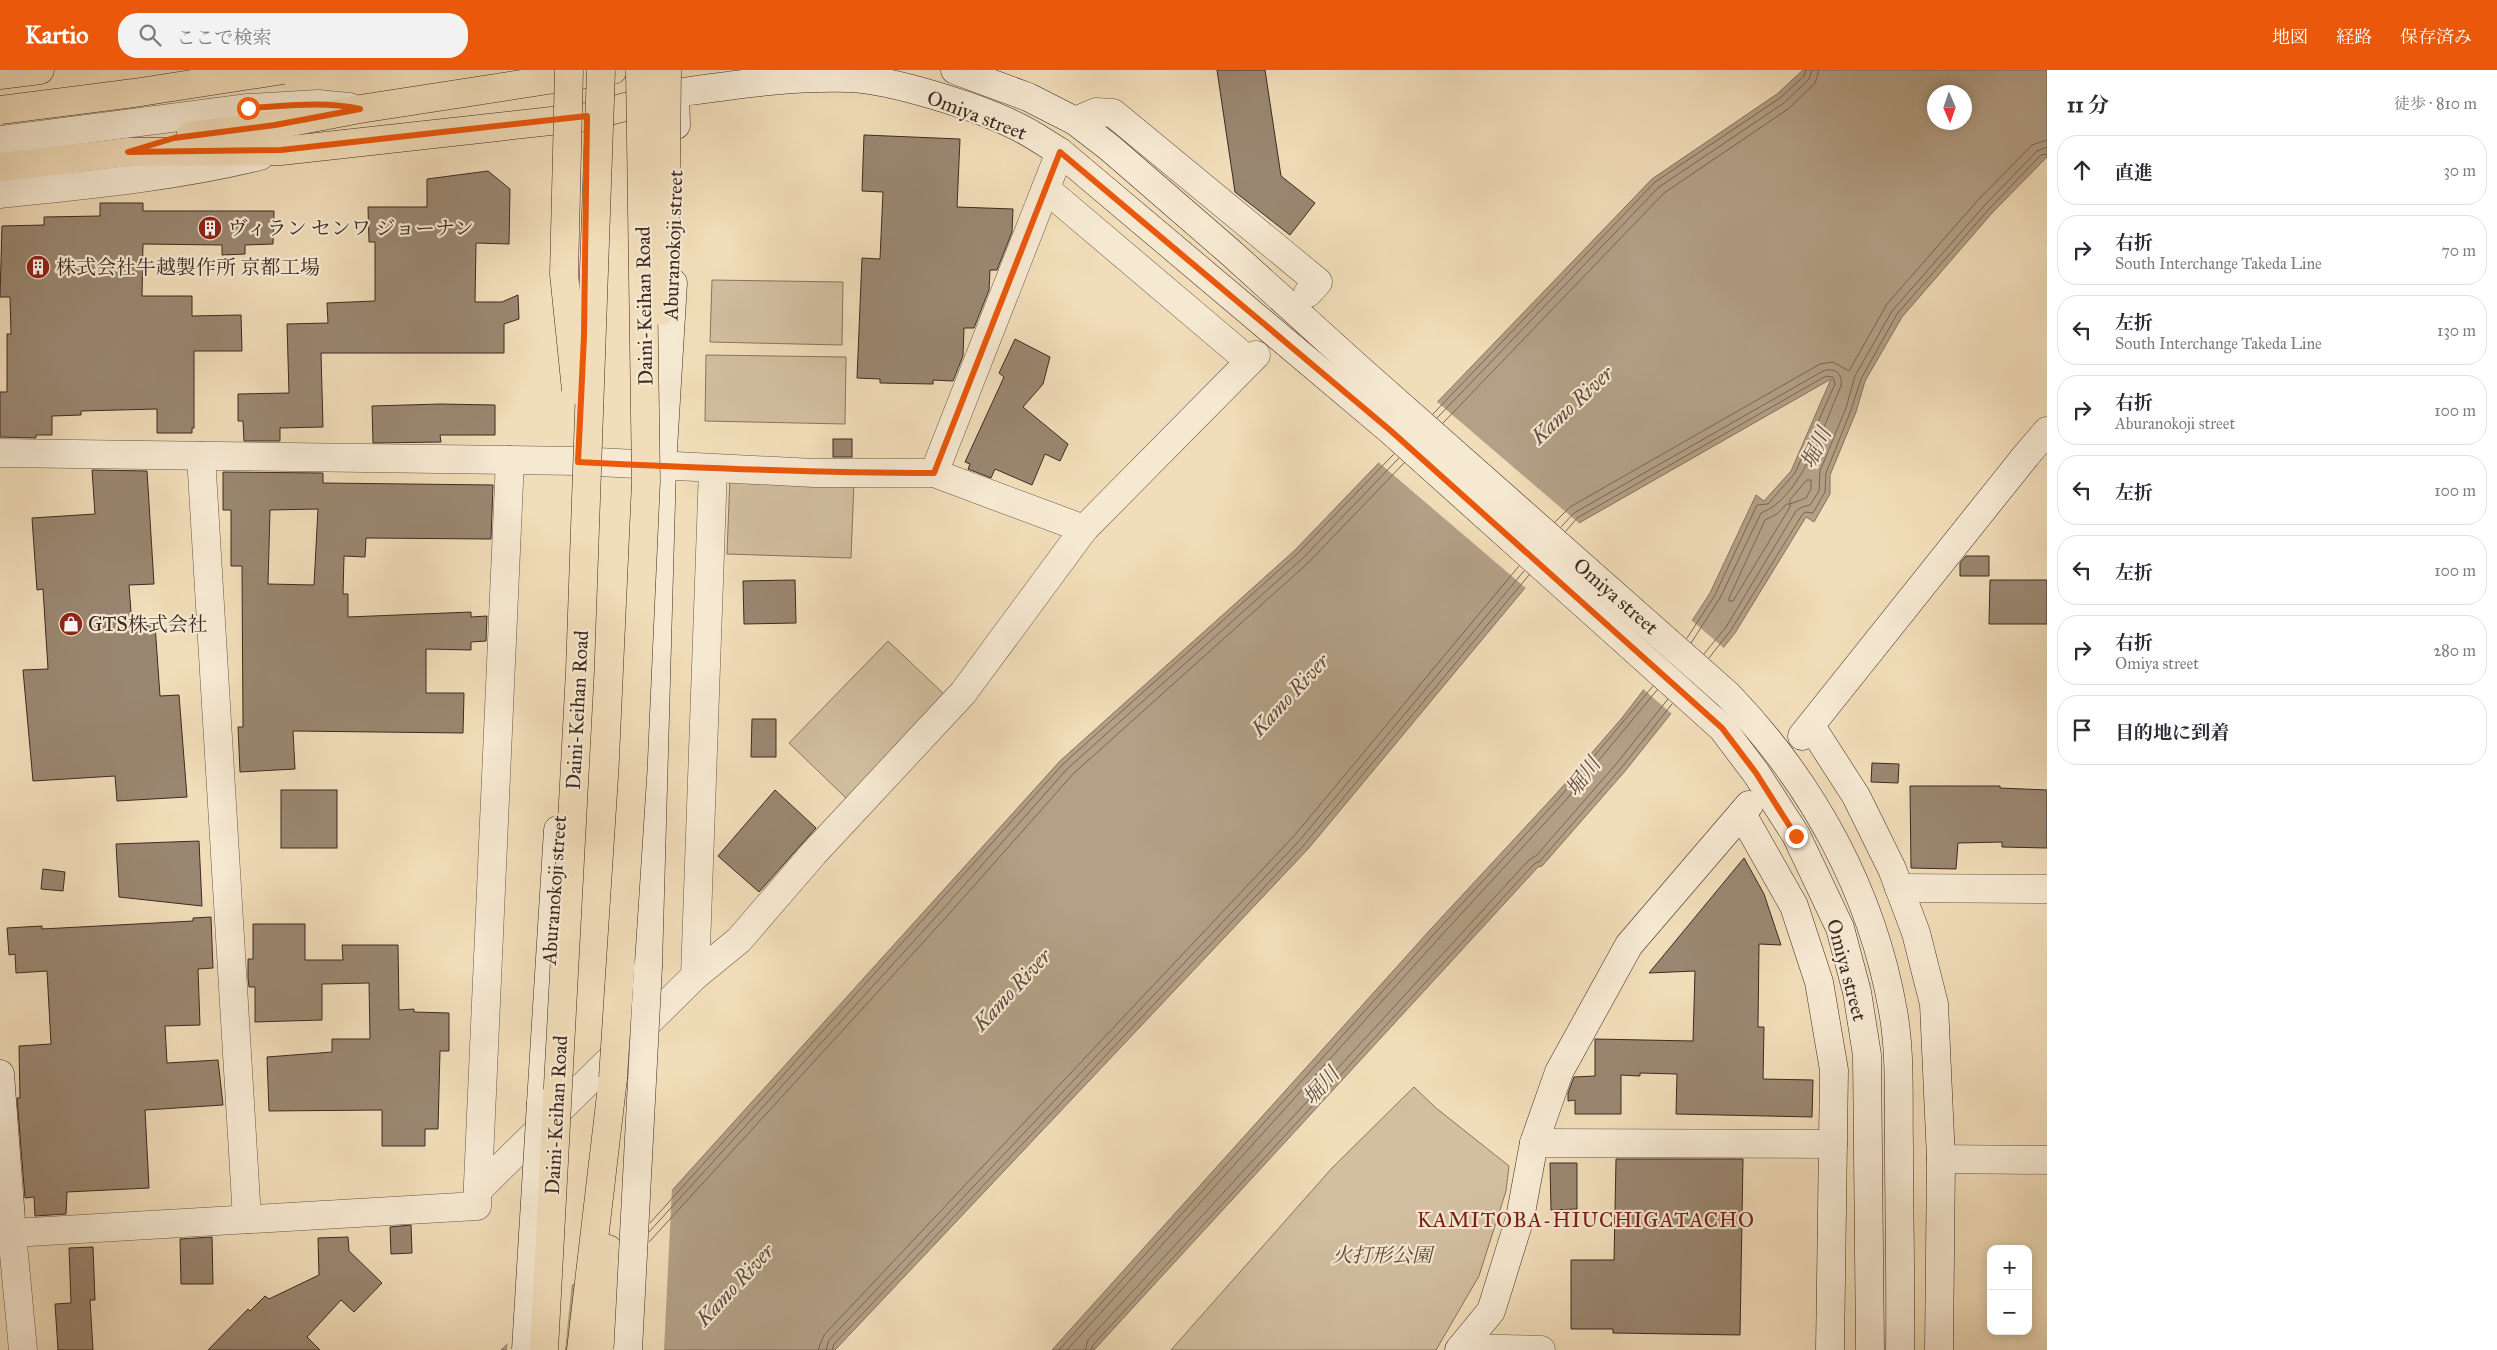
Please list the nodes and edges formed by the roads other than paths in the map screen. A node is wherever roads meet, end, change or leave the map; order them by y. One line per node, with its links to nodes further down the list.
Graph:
1 (40, 70): 7 (main road)
2 (276, 70): 9 (street)
3 (283, 70): 11 (main road, bridge)
4 (640, 70): 30 (main road, Daini-Keihan Road, bridge)
5 (955, 70): 13 (street, Omiya street)
6 (592, 71): 10 (main road); 12 (main road, Aburanokoji street); 28 (main road, Daini-Keihan Road, bridge)
7 (0, 74)
8 (673, 78): 12 (main road); 17 (street, Omiya street); 30 (main road, bridge)
9 (278, 106): 10 (street); 14 (street)
10 (360, 109): 16 (main road)
11 (0, 110)
12 (587, 116): 15 (main road); 28 (street, Aburanokoji street)
13 (1075, 121): 21 (street); 54 (street, Omiya street)
14 (0, 140)
15 (281, 150): 16 (main road); 20 (street)
16 (128, 152): 18 (main road)
17 (1060, 152): 19 (street); 53 (street, Omiya street)
18 (0, 166)
19 (1046, 189): 29 (street); 31 (street)
20 (0, 194)
21 (1308, 293)
22 (2047, 431): 25 (street)
23 (0, 453): 24 (street)
24 (201, 456): 26 (street); 42 (street)
25 (2035, 458): 32 (street)
26 (510, 460): 28 (street); 41 (street)
27 (713, 469): 29 (street); 30 (street); 34 (street)
28 (582, 470): 30 (street); 46 (street, Aburanokoji street, bridge); 47 (main road, Daini-Keihan Road, bridge)
29 (934, 473): 31 (street)
30 (654, 474): 36 (main road, Daini-Keihan Road, bridge); 50 (street, bridge)
31 (1084, 529): 34 (street)
32 (1899, 888): 33 (street); 39 (street)
33 (2047, 889)
34 (695, 976): 41 (street)
35 (0, 1074): 43 (street)
36 (613, 1078): 48 (main road); 49 (main road, Daini-Keihan Road)
37 (1534, 1143): 38 (street); 38 (street); 44 (street)
38 (1833, 1144): 52 (street)
39 (1941, 1159): 40 (street); 55 (street)
40 (2047, 1160)
41 (478, 1190): 42 (street)
42 (247, 1219): 43 (street)
43 (12, 1233): 45 (street)
44 (1460, 1349): 51 (street)
45 (23, 1350)
46 (526, 1350)
47 (544, 1350)
48 (581, 1350)
49 (606, 1350)
50 (628, 1350)
51 (1541, 1350)
52 (1830, 1350)
53 (1870, 1350)
54 (1900, 1350)
55 (1939, 1350)

